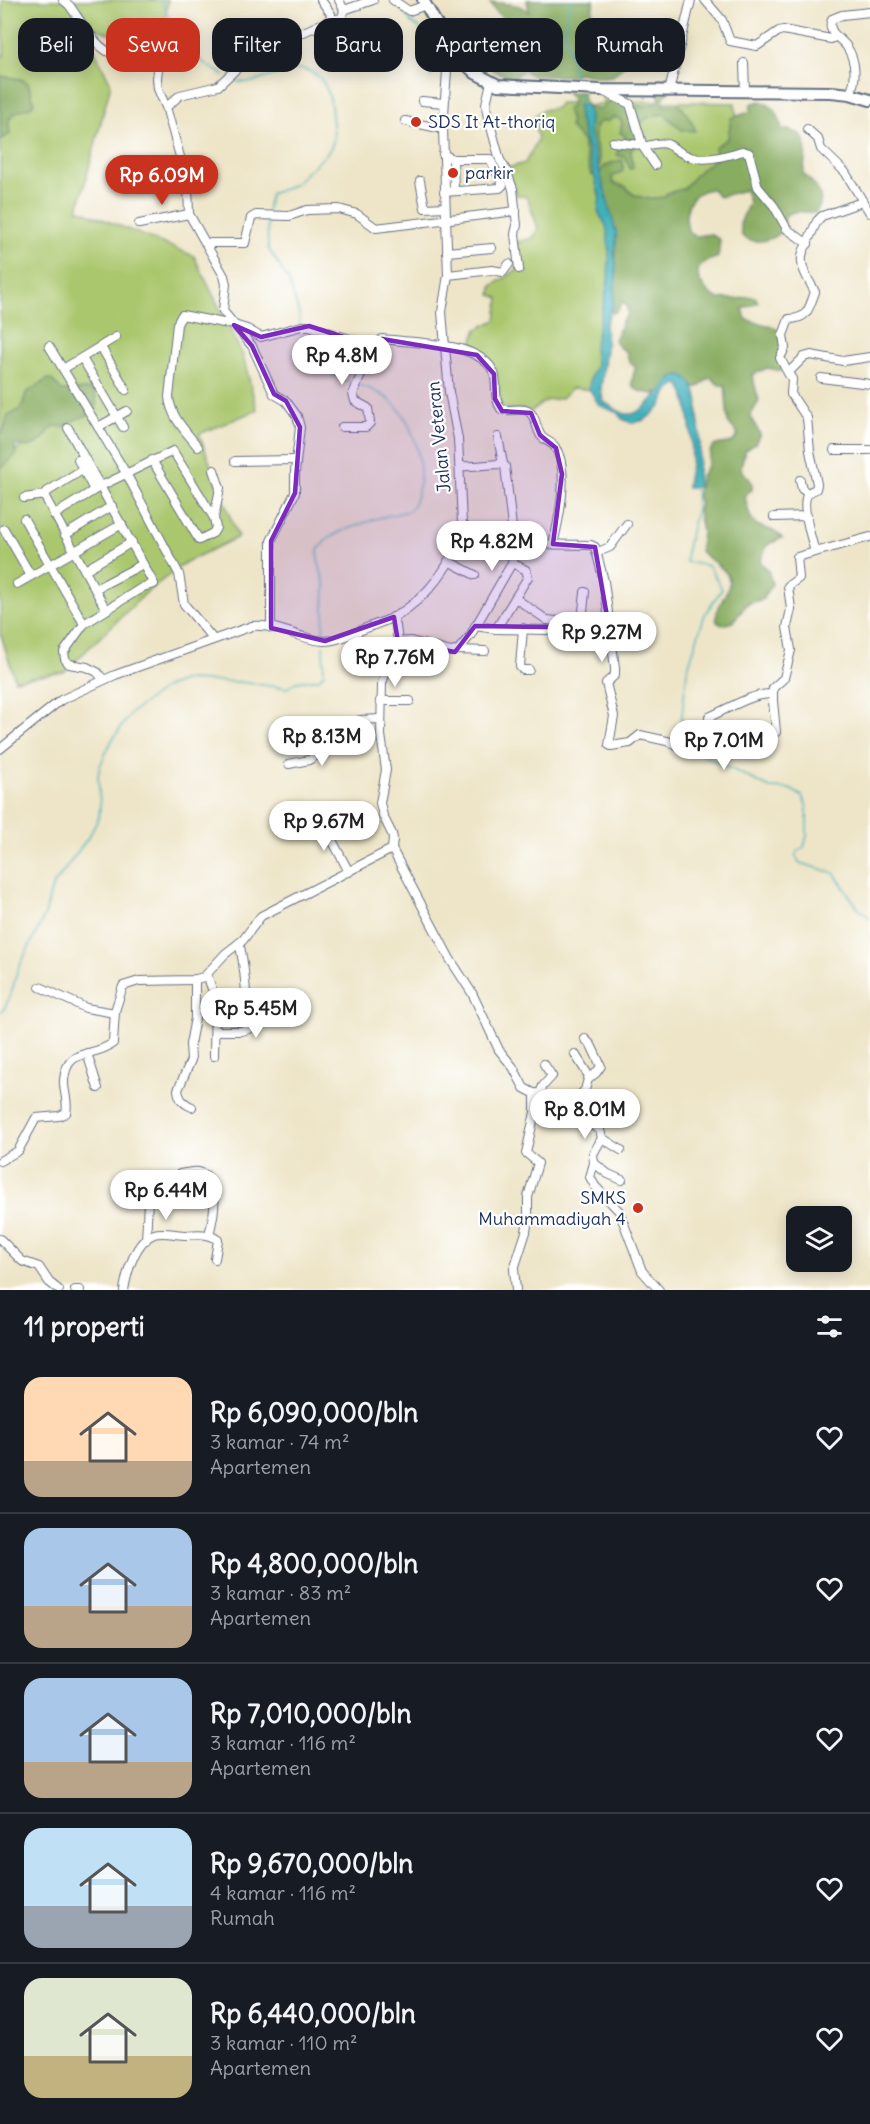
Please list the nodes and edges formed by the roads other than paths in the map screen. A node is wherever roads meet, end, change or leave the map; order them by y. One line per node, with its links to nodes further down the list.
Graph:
1 (63, 0): 43 (street)
2 (321, 0): 11 (street)
3 (339, 0): 9 (street)
4 (373, 0): 9 (street)
5 (393, 0): 8 (street)
6 (691, 0): 21 (street)
7 (705, 0): 15 (street)
8 (424, 3): 13 (highway)
9 (344, 10): 12 (street)
10 (870, 12): 15 (street)
11 (330, 18)
12 (342, 18)
13 (433, 18)
14 (314, 27): 27 (street)
15 (835, 37): 23 (street)
16 (744, 63): 22 (street)
17 (447, 72): 26 (street, Jalan Veteran)
18 (476, 72): 19 (highway)
19 (490, 82): 20 (highway); 41 (street)
20 (595, 90): 21 (highway); 32 (street)
21 (669, 91): 22 (highway)
22 (745, 92): 23 (highway)
23 (850, 94): 24 (highway)
24 (870, 100)
25 (422, 101): 26 (street)
26 (444, 103): 29 (street, Jalan Veteran)
27 (170, 104)
28 (405, 121): 29 (street)
29 (443, 129): 33 (street, Jalan Veteran)
30 (807, 129): 39 (street)
31 (613, 142): 32 (street)
32 (642, 146): 35 (street); 47 (street)
33 (443, 154): 34 (street); 38 (street, Jalan Veteran)
34 (453, 159): 37 (street); 37 (street)
35 (656, 165)
36 (420, 181): 40 (street)
37 (454, 190): 38 (street)
38 (444, 192): 40 (street, Jalan Veteran)
39 (862, 202): 42 (street); 47 (street)
40 (445, 207): 44 (street, Jalan Veteran)
41 (516, 211): 44 (street); 51 (street)
42 (870, 213)
43 (189, 214): 45 (street); 46 (street)
44 (445, 219): 46 (street); 49 (street, Jalan Veteran)
45 (139, 224)
46 (207, 243): 53 (street)
47 (808, 244): 62 (street)
48 (492, 248): 49 (street)
49 (447, 252): 52 (street, Jalan Veteran)
50 (509, 264): 52 (street)
51 (519, 269)
52 (448, 275): 57 (street, Jalan Veteran)
53 (234, 325): 58 (street); 73 (street); 78 (street)
54 (116, 337): 56 (street)
55 (49, 346): 61 (street)
56 (101, 346): 60 (street); 65 (street)
57 (446, 346): 58 (street); 81 (street, Jalan Veteran); 104 (street)
58 (371, 351): 70 (street)
59 (870, 357): 62 (street)
60 (82, 358): 61 (street); 67 (street)
61 (63, 369): 68 (street)
62 (788, 373): 87 (street)
63 (821, 378): 64 (street)
64 (870, 384)
65 (126, 390)
66 (127, 411): 67 (street)
67 (116, 417): 68 (street); 69 (street)
68 (98, 427): 84 (street)
69 (123, 427)
70 (342, 427)
71 (68, 428): 86 (street)
72 (498, 437): 80 (street)
73 (198, 447)
74 (834, 450): 75 (street)
75 (870, 450)
76 (78, 460): 82 (street)
77 (152, 460): 84 (street); 94 (street); 94 (street)
78 (296, 460): 79 (street); 123 (street)
79 (236, 461)
80 (503, 464): 81 (street); 103 (street)
81 (460, 466): 96 (street, Jalan Veteran)
82 (82, 470): 86 (street); 88 (street)
83 (214, 470): 94 (street)
84 (126, 473): 86 (street); 127 (street)
85 (800, 480): 87 (street)
86 (98, 488): 90 (street); 91 (street)
87 (808, 494): 92 (street)
88 (45, 495): 89 (street); 91 (street)
89 (24, 498)
90 (112, 506): 97 (street); 100 (street)
91 (54, 515): 100 (street)
92 (807, 516): 93 (street); 107 (street)
93 (774, 517)
94 (214, 518)
95 (24, 519): 111 (street)
96 (462, 523): 103 (street); 108 (street, Jalan Veteran)
97 (122, 524): 102 (street); 105 (street)
98 (627, 524): 106 (street)
99 (4, 529): 114 (street)
100 (65, 535): 105 (street)
101 (870, 537): 107 (street)
102 (132, 542): 110 (street); 112 (street)
103 (514, 544): 104 (street); 109 (street)
104 (553, 544): 106 (street)
105 (75, 552): 111 (street); 112 (street)
106 (598, 552): 125 (street)
107 (815, 552): 133 (street)
108 (448, 561): 113 (street); 120 (street, Jalan Veteran)
109 (512, 563): 118 (street); 122 (street)
110 (143, 564): 116 (street); 119 (street)
111 (50, 565): 114 (street); 121 (street)
112 (85, 570): 116 (street)
113 (475, 575)
114 (31, 576): 115 (street)
115 (17, 584)
116 (95, 589): 119 (street)
117 (585, 592): 118 (street)
118 (515, 598): 126 (street)
119 (108, 609): 121 (street)
120 (393, 618): 123 (street, Jalan Veteran); 128 (street)
121 (84, 624): 132 (street)
122 (475, 626): 126 (street); 129 (street)
123 (271, 628): 127 (street, Jalan Veteran)
124 (523, 628): 125 (street); 126 (street); 131 (street)
125 (609, 628): 138 (street)
126 (496, 629)
127 (213, 639): 132 (street, Jalan Veteran)
128 (398, 642): 129 (street); 135 (street)
129 (458, 650): 130 (street)
130 (485, 651)
131 (529, 670)
132 (101, 681): 137 (street, Jalan Veteran)
133 (772, 694): 138 (street); 138 (street)
134 (410, 700): 135 (street)
135 (380, 701): 136 (street)
136 (381, 719): 139 (street); 141 (street)
137 (0, 748)
138 (706, 748)
139 (289, 764)
140 (322, 821): 142 (street)
141 (392, 849): 142 (street); 156 (street)
142 (349, 872): 143 (street)
143 (238, 943): 144 (street); 148 (street)
144 (207, 975): 145 (street); 148 (street)
145 (195, 980): 147 (street); 157 (street)
146 (40, 987): 147 (street)
147 (115, 1013): 150 (street)
148 (215, 1031): 152 (street)
149 (585, 1040): 154 (street)
150 (87, 1053): 155 (street); 161 (street)
151 (575, 1054): 154 (street)
152 (214, 1056)
153 (544, 1064): 156 (street)
154 (590, 1078): 158 (street)
155 (98, 1088)
156 (537, 1094): 158 (street); 170 (street)
157 (192, 1107)
158 (566, 1110): 159 (street)
159 (602, 1138): 160 (street); 162 (street)
160 (621, 1150)
161 (0, 1161)
162 (594, 1163): 163 (street); 171 (street)
163 (622, 1179)
164 (209, 1235): 166 (street); 166 (street); 167 (street)
165 (0, 1239): 168 (street)
166 (146, 1239): 169 (street)
167 (215, 1259)
168 (59, 1290)
169 (124, 1290)
170 (516, 1290)
171 (659, 1290)

